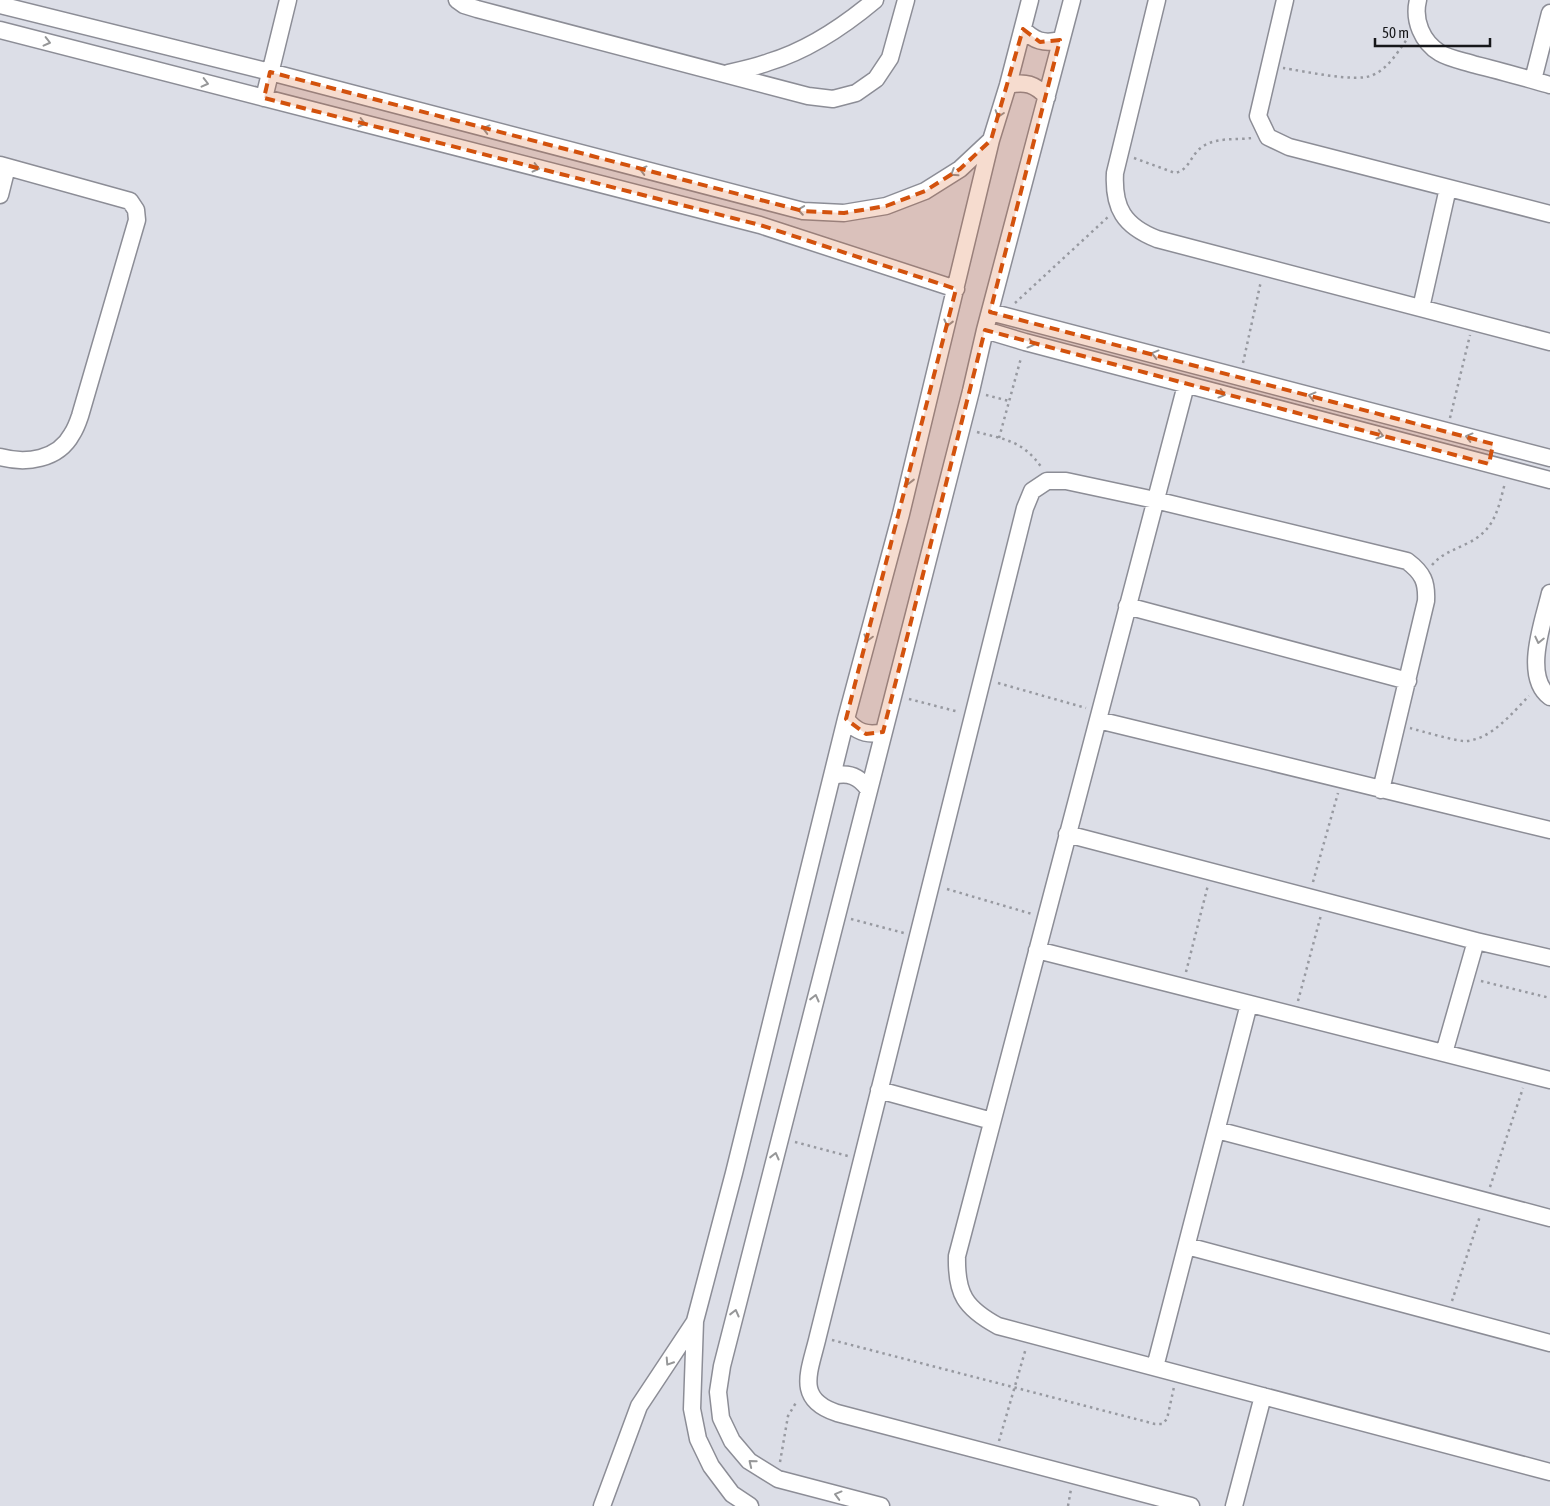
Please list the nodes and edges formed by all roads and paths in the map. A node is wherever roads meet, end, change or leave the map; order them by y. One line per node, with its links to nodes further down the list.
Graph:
1 (288, 0): 17 (street)
2 (457, 0): 18 (street)
3 (875, 0): 18 (street)
4 (906, 0): 18 (street)
5 (1030, 0): 13 (street)
6 (1072, 0): 15 (street)
7 (1157, 0): 26 (street)
8 (1285, 0): 16 (street)
9 (1418, 0): 12 (street)
10 (0, 4): 17 (street)
11 (1550, 13): 19 (street)
12 (1418, 25): 16 (path); 19 (street)
13 (1023, 29): 15 (street); 20 (street)
14 (0, 30): 23 (street, one-way to 23)
15 (1060, 40): 22 (street)
16 (1270, 66): 24 (street)
17 (270, 72): 23 (street); 25 (street, one-way to 17)
18 (726, 74)
19 (1533, 80): 21 (street)
20 (1008, 85): 22 (street); 25 (street, one-way to 25)
21 (1550, 85)
22 (1047, 97): 35 (street)
23 (264, 98): 33 (street, one-way to 33)
24 (1268, 137): 26 (path); 28 (street)
25 (991, 140): 33 (street)
26 (1121, 153): 30 (street)
27 (4, 166): 29 (street); 50 (street)
28 (1448, 188): 31 (street); 34 (street)
29 (0, 194)
30 (1118, 207): 32 (street); 35 (path)
31 (1550, 214)
32 (1264, 268): 34 (street); 42 (path)
33 (956, 290): 66 (street, one-way to 66)
34 (1420, 308): 36 (street)
35 (996, 313): 37 (street); 38 (street)
36 (1473, 322): 40 (street); 47 (path)
37 (985, 330): 39 (street); 44 (street)
38 (1068, 332): 41 (street); 42 (street, one-way to 38)
39 (1025, 342): 41 (street, one-way to 41); 45 (path)
40 (1550, 342)
41 (1063, 352): 43 (street)
42 (1240, 377): 47 (street, one-way to 42)
43 (1186, 384): 52 (street, one-way to 52); 56 (street)
44 (970, 391): 45 (path); 46 (street)
45 (1009, 401): 48 (path)
46 (961, 428): 48 (path); 63 (street)
47 (1447, 431): 49 (street, one-way to 47)
48 (999, 438): 55 (path)
49 (1493, 444): 51 (street); 52 (street)
50 (0, 457)
51 (1550, 458)
52 (1489, 464): 53 (street)
53 (1508, 469): 54 (street); 57 (path)
54 (1550, 480)
55 (1047, 481): 56 (street); 60 (street)
56 (1155, 500): 57 (street); 59 (street)
57 (1422, 576): 61 (street)
58 (1550, 593): 62 (street, one-way to 62)
59 (1128, 606): 61 (street); 65 (street)
60 (982, 679): 64 (street); 65 (path)
61 (1408, 681): 67 (street)
62 (1545, 691): 67 (path)
63 (893, 695): 64 (path); 68 (street)
64 (973, 716): 76 (street)
65 (1099, 716): 70 (street); 74 (street)
66 (846, 720): 68 (street); 69 (street)
67 (1396, 725): 72 (street)
68 (883, 732): 71 (street)
69 (833, 776): 71 (street); 99 (street)
70 (1342, 780): 72 (street); 77 (path)
71 (868, 789): 79 (street)
72 (1381, 790): 73 (street)
73 (1550, 830)
74 (1068, 834): 75 (street); 80 (street)
75 (1212, 872): 77 (street); 86 (path)
76 (931, 884): 80 (path); 81 (street)
77 (1308, 897): 78 (street)
78 (1325, 902): 82 (street); 89 (path)
79 (836, 915): 81 (path); 95 (street, one-way to 79)
80 (1046, 918): 83 (street)
81 (917, 937): 92 (street)
82 (1476, 941): 84 (street); 85 (street)
83 (1038, 950): 86 (street); 93 (street)
84 (1550, 958)
85 (1466, 977): 87 (path); 90 (street)
86 (1183, 987): 88 (street)
87 (1550, 998)
88 (1250, 1004): 89 (street); 94 (street)
89 (1294, 1015): 90 (street)
90 (1444, 1054): 91 (street)
91 (1550, 1080)
92 (879, 1090): 93 (street); 96 (street)
93 (992, 1121): 100 (street)
94 (1217, 1130): 97 (street); 98 (street)
95 (780, 1138): 96 (path); 110 (street, one-way to 95)
96 (862, 1160): 101 (street)
97 (1550, 1218)
98 (1187, 1246): 102 (street); 103 (street)
99 (695, 1321): 111 (street, one-way to 111); 112 (street)
100 (1030, 1334): 103 (street); 106 (path)
101 (818, 1336): 105 (street); 106 (path)
102 (1550, 1343)
103 (1155, 1367): 104 (street)
104 (1178, 1374): 106 (path); 107 (street)
105 (807, 1384): 108 (street); 110 (path)
106 (1015, 1387): 108 (path)
107 (1263, 1396): 109 (street); 115 (street)
108 (995, 1454): 114 (street)
109 (1550, 1472)
110 (778, 1478): 113 (street, one-way to 110)
111 (602, 1506)
112 (750, 1506)
113 (881, 1506)
114 (1191, 1506)
115 (1234, 1506)

